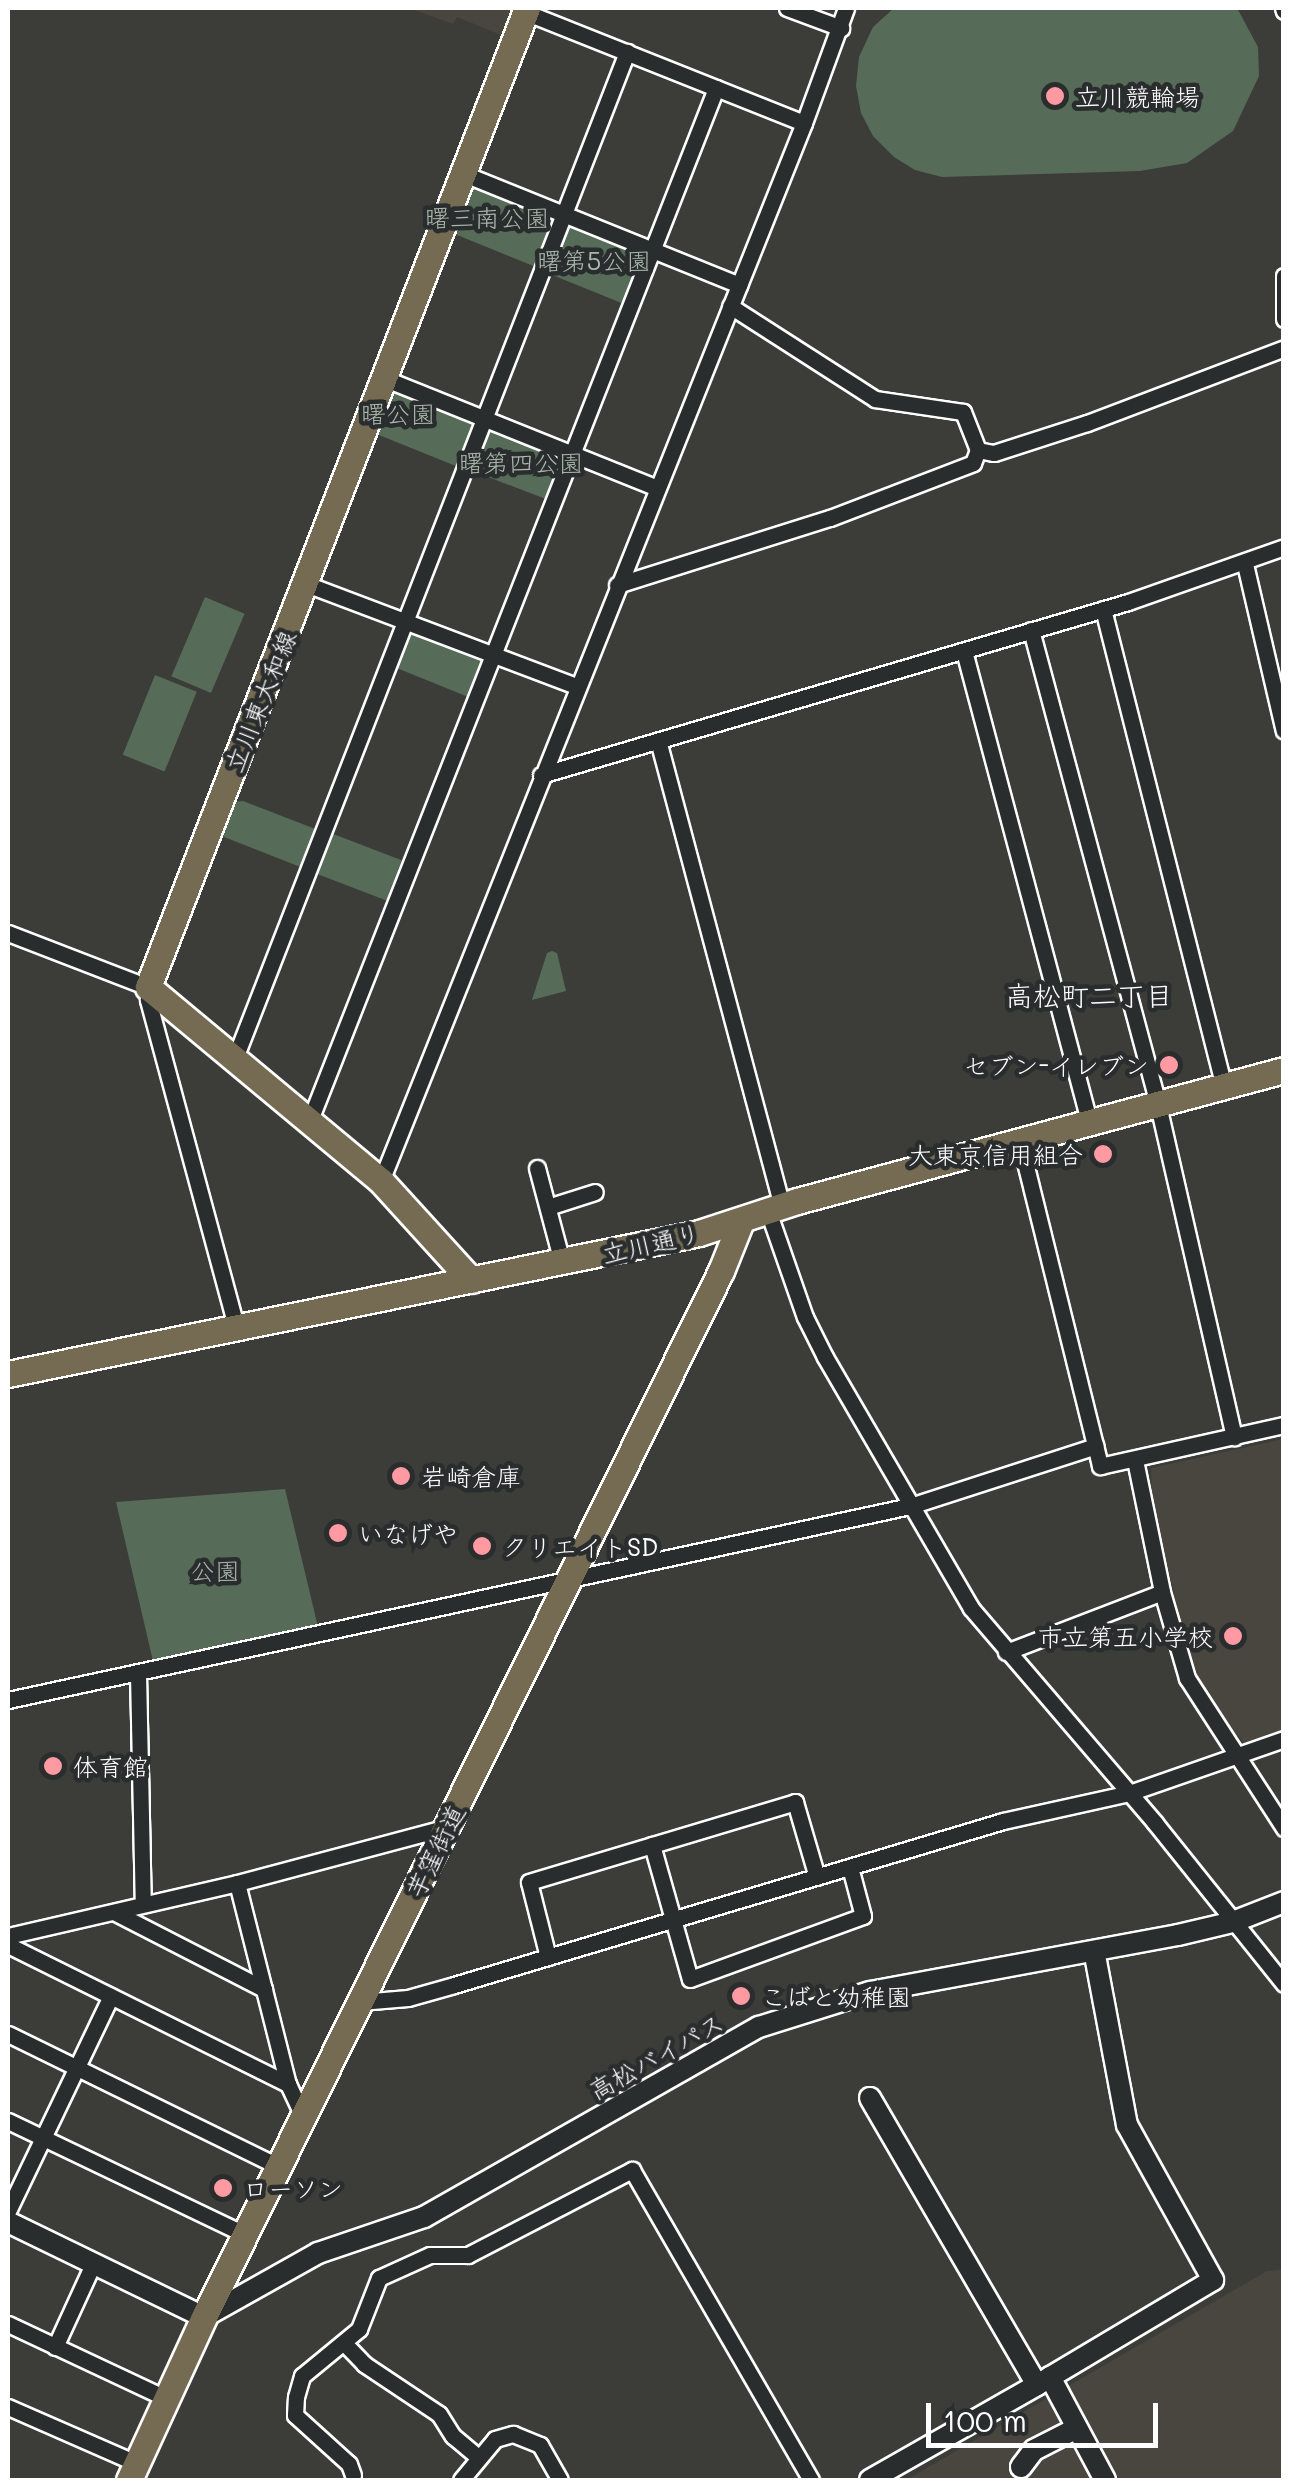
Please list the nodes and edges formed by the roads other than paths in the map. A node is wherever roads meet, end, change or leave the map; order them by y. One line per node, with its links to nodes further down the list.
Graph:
1 (787, 8): 4 (street)
2 (846, 8): 4 (street)
3 (526, 10): 5 (street); 8 (main road, 立川東大和線)
4 (840, 28): 7 (street)
5 (627, 52): 6 (street); 9 (street)
6 (716, 88): 7 (street); 10 (street)
7 (804, 123): 12 (street)
8 (462, 173): 9 (street); 16 (main road, 立川東大和線)
9 (561, 213): 10 (street); 17 (street)
10 (650, 249): 12 (street); 19 (street)
11 (1284, 276): 14 (street)
12 (739, 285): 13 (street)
13 (730, 306): 18 (street); 20 (street)
14 (1284, 319)
15 (1284, 348): 18 (street)
16 (382, 377): 17 (street); 23 (main road, 立川東大和線)
17 (481, 417): 19 (street); 26 (street)
18 (978, 450): 24 (street)
19 (570, 453): 20 (street); 29 (street)
20 (659, 482): 24 (street)
21 (1284, 547): 22 (street)
22 (1245, 564): 25 (street); 31 (street)
23 (306, 584): 26 (street); 35 (main road, 立川東大和線)
24 (617, 585): 30 (street)
25 (1104, 609): 27 (street); 38 (street)
26 (406, 622): 29 (street); 36 (street)
27 (1031, 630): 28 (street); 39 (street)
28 (964, 650): 32 (street); 41 (street)
29 (491, 654): 30 (street); 40 (street)
30 (576, 686): 33 (street)
31 (1284, 731)
32 (659, 744): 33 (street); 47 (street)
33 (541, 775): 44 (street)
34 (8, 932): 35 (street)
35 (148, 987): 36 (main road); 51 (street)
36 (235, 1058): 40 (main road)
37 (1284, 1070): 38 (main road, 立川通り)
38 (1224, 1087): 39 (main road, 立川通り)
39 (1158, 1105): 41 (main road, 立川通り); 54 (street)
40 (310, 1120): 44 (main road)
41 (1090, 1124): 42 (main road, 立川通り)
42 (1020, 1142): 47 (main road, 立川通り); 55 (street)
43 (538, 1168): 46 (street)
44 (381, 1181): 50 (main road)
45 (595, 1192): 46 (street)
46 (548, 1207): 49 (street)
47 (775, 1209): 48 (main road, 立川通り); 57 (street)
48 (740, 1221): 49 (main road, 立川通り); 58 (main road, 芋窪街道)
49 (562, 1262): 50 (main road, 立川通り)
50 (471, 1280): 51 (main road, 立川通り)
51 (236, 1327): 52 (main road, 立川通り)
52 (8, 1374)
53 (1284, 1425): 54 (street)
54 (1234, 1437): 56 (street)
55 (1096, 1446): 56 (street); 57 (street)
56 (1135, 1460): 59 (street)
57 (910, 1506): 58 (street); 60 (street)
58 (570, 1580): 61 (street); 66 (main road, 芋窪街道)
59 (1162, 1592): 60 (street); 64 (street)
60 (1006, 1652): 65 (street)
61 (138, 1674): 62 (street); 73 (street)
62 (8, 1700)
63 (1284, 1739): 64 (street)
64 (1241, 1757): 65 (street); 67 (street)
65 (1128, 1792): 69 (street); 76 (street)
66 (447, 1827): 71 (street); 84 (main road, 芋窪街道)
67 (1284, 1828)
68 (652, 1844): 70 (street); 75 (street); 80 (street)
69 (850, 1866): 70 (street); 75 (street)
70 (817, 1876): 75 (street)
71 (237, 1883): 73 (street); 82 (street)
72 (1284, 1902): 76 (street, 高松バイパス)
73 (142, 1904): 74 (street)
74 (114, 1912): 77 (street); 82 (street)
75 (672, 1920): 80 (street)
76 (1233, 1922): 79 (street, 高松バイパス); 81 (street)
77 (8, 1936)
78 (8, 1945): 83 (street)
79 (1094, 1951): 97 (street, 高松バイパス); 101 (street)
80 (548, 1957): 84 (street)
81 (1280, 1975)
82 (264, 1989): 87 (street)
83 (111, 1996): 86 (street); 87 (street)
84 (360, 2002): 89 (main road, 芋窪街道)
85 (8, 2034): 86 (street)
86 (76, 2068): 91 (street); 92 (street)
87 (288, 2084): 89 (street)
88 (870, 2098): 101 (street)
89 (304, 2118): 92 (main road, 芋窪街道)
90 (8, 2120): 91 (street)
91 (43, 2138): 93 (street); 95 (street)
92 (280, 2167): 95 (main road, 芋窪街道)
93 (8, 2212)
94 (8, 2222): 96 (street)
95 (246, 2235): 97 (main road, 芋窪街道)
96 (93, 2264): 97 (street); 100 (street)
97 (204, 2317): 102 (main road, 芋窪街道)
98 (8, 2324): 100 (street)
99 (345, 2344): 105 (street); 108 (street); 111 (street)
100 (55, 2347): 102 (street)
101 (1043, 2381): 104 (street); 112 (street)
102 (165, 2398): 107 (main road, 芋窪街道)
103 (8, 2407): 107 (street)
104 (1077, 2428): 106 (street); 113 (street)
105 (478, 2457): 109 (street); 110 (street)
106 (1021, 2467)
107 (132, 2472)
108 (353, 2475)
109 (461, 2480)
110 (560, 2480)
111 (811, 2480)
112 (870, 2480)
113 (1105, 2480)

